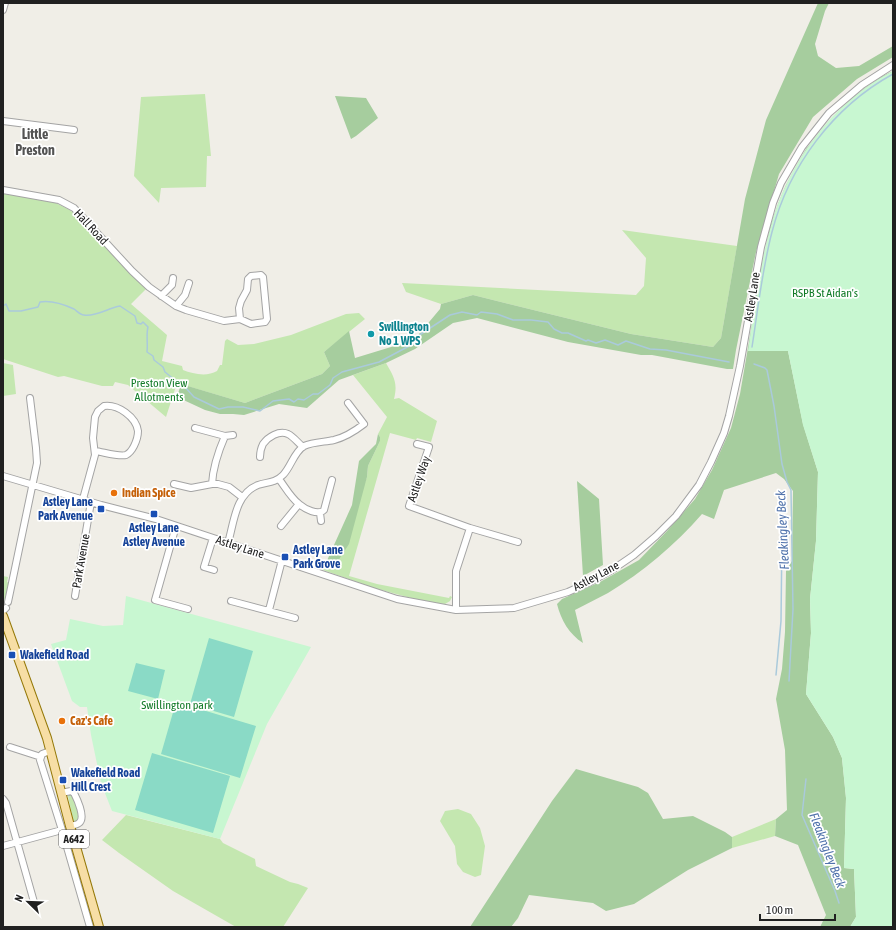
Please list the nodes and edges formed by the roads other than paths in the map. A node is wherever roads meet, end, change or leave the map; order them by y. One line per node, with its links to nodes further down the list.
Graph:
1 (5, 3): 2 (street)
2 (3, 10)
3 (893, 65): 46 (street, Astley Lane)
4 (3, 121): 5 (street)
5 (74, 130)
6 (3, 190): 9 (street, Hall Road)
7 (173, 278): 9 (street)
8 (189, 283): 10 (street)
9 (161, 296): 10 (street, Hall Road)
10 (176, 306): 11 (street, Hall Road)
11 (240, 319): 11 (street)
12 (30, 398): 24 (street)
13 (348, 403): 18 (street)
14 (195, 428): 16 (street)
15 (233, 435): 16 (street)
16 (225, 436): 26 (street)
17 (417, 444): 35 (street, Astley Way)
18 (303, 447): 20 (street); 22 (street)
19 (95, 451): 19 (street); 28 (street)
20 (260, 457)
21 (3, 476): 24 (street, Astley Lane)
22 (279, 479): 27 (street); 30 (street)
23 (332, 480): 31 (street)
24 (32, 484): 28 (street, Astley Lane); 43 (street)
25 (174, 484): 26 (street)
26 (212, 484): 27 (street)
27 (242, 497): 38 (street)
28 (83, 499): 29 (street, Astley Lane)
29 (91, 502): 33 (street, Astley Lane); 41 (street, Park Avenue)
30 (299, 504): 31 (street); 34 (street)
31 (320, 513): 32 (street)
32 (321, 521)
33 (176, 526): 36 (street, Astley Lane); 44 (street)
34 (282, 526)
35 (470, 528): 37 (street, Astley Way); 46 (street)
36 (213, 538): 38 (street, Astley Lane); 40 (street)
37 (518, 542)
38 (228, 543): 39 (street, Astley Lane)
39 (282, 560): 45 (street); 46 (street, Astley Lane)
40 (214, 570)
41 (75, 596)
42 (231, 601): 45 (street)
43 (5, 609): 49 (main road, A642)
44 (188, 609)
45 (269, 610): 47 (street)
46 (456, 610)
47 (295, 618)
48 (10, 747): 50 (street)
49 (50, 751): 50 (street); 51 (main road, A642)
50 (40, 757): 54 (street)
51 (62, 793): 53 (main road, A642); 53 (street)
52 (3, 799): 55 (street)
53 (70, 826): 59 (main road, A642)
54 (62, 830): 55 (street); 58 (street)
55 (17, 842): 56 (street); 57 (street)
56 (3, 846)
57 (34, 902)
58 (90, 927)
59 (99, 927)

